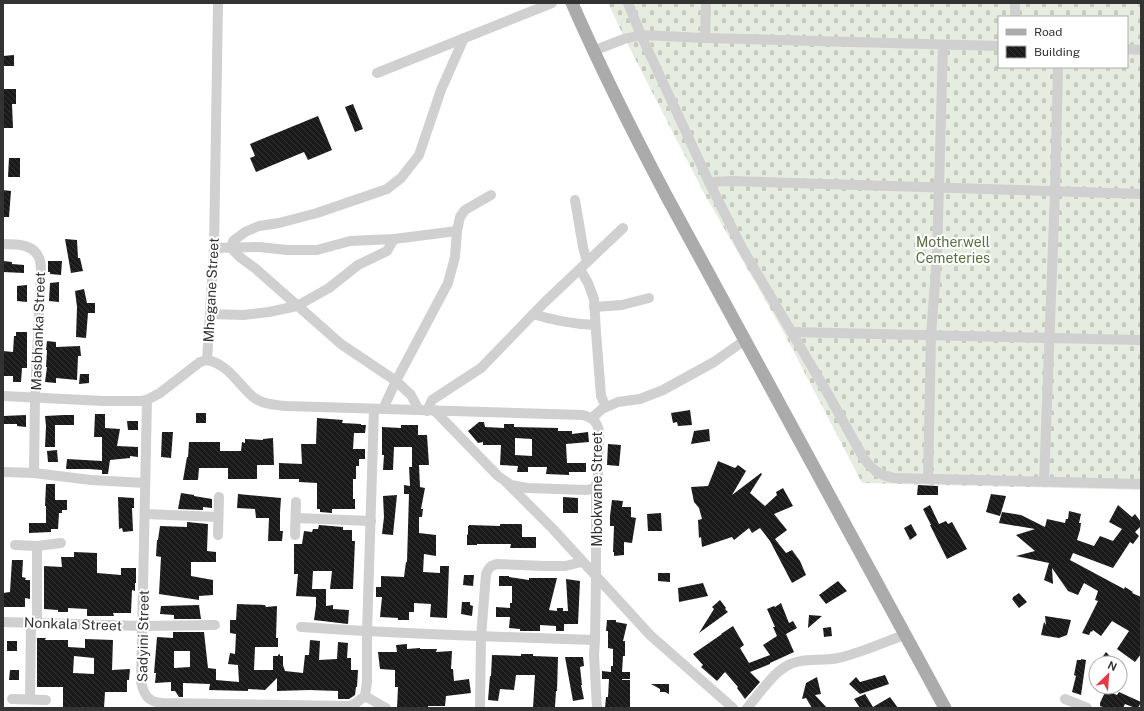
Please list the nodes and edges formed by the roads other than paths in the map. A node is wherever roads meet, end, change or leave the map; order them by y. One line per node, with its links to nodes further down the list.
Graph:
1 (218, 3): 28 (street, Mhegane Street)
2 (552, 3): 9 (street)
3 (572, 3): 15 (main road)
4 (628, 3): 8 (street)
5 (706, 3): 10 (street)
6 (1015, 3): 7 (street)
7 (1015, 16)
8 (641, 35): 10 (street); 15 (street); 18 (street)
9 (464, 38): 17 (street); 29 (street)
10 (705, 38): 11 (street)
11 (943, 44): 12 (street); 19 (street)
12 (998, 46)
13 (1128, 49): 14 (street)
14 (1141, 50)
15 (593, 51): 41 (main road)
16 (1058, 68): 20 (street)
17 (376, 73)
18 (709, 182): 19 (street); 38 (street)
19 (939, 188): 20 (street); 39 (street)
20 (1056, 192): 21 (street); 40 (street)
21 (1141, 194)
22 (491, 196): 25 (street)
23 (576, 200): 30 (street)
24 (623, 228): 30 (street)
25 (457, 231): 26 (street); 44 (street)
26 (394, 239): 29 (street); 33 (street)
27 (3, 244): 46 (street, Masbhanka Street)
28 (214, 248): 29 (street); 35 (street, Mhegane Street)
29 (231, 248): 33 (street)
30 (587, 262): 31 (street)
31 (580, 269): 34 (street); 36 (street)
32 (649, 298): 34 (street)
33 (297, 306): 35 (street); 44 (street)
34 (594, 307): 37 (street)
35 (210, 314): 43 (street, Mhegane Street)
36 (533, 314): 37 (street); 50 (street)
37 (595, 325): 48 (street)
38 (792, 332): 39 (street); 54 (street)
39 (931, 335): 40 (street); 54 (street)
40 (1049, 338): 42 (street); 56 (street)
41 (745, 340): 48 (street); 79 (main road)
42 (1141, 340)
43 (208, 360): 47 (street, Mhegane Street); 49 (street, Mbokwane Street)
44 (396, 380): 49 (street); 50 (street)
45 (3, 396): 46 (street, Mhegane Street)
46 (35, 397): 47 (street, Mhegane Street); 53 (street, Masbhanka Street)
47 (147, 400): 57 (street, Sadyini Street)
48 (606, 407): 51 (street)
49 (378, 409): 50 (street, Mbokwane Street); 65 (street)
50 (427, 410): 51 (street, Mbokwane Street); 55 (street)
51 (592, 418): 59 (street, Mbokwane Street)
52 (3, 472): 53 (street)
53 (34, 473): 57 (street)
54 (928, 479): 56 (street)
55 (506, 482): 59 (street); 71 (street)
56 (1044, 482): 58 (street)
57 (146, 483): 62 (street, Sadyini Street)
58 (1141, 484)
59 (596, 485): 72 (street, Mbokwane Street)
60 (219, 497): 63 (street)
61 (296, 502): 64 (street)
62 (145, 514): 63 (street); 76 (street, Sadyini Street)
63 (218, 517): 66 (street)
64 (296, 518): 65 (street); 67 (street)
65 (371, 520): 78 (street)
66 (218, 535)
67 (295, 535)
68 (62, 543): 70 (street)
69 (16, 545): 70 (street)
70 (37, 546): 74 (street)
71 (582, 562): 72 (street); 80 (street)
72 (596, 577): 81 (street, Mbokwane Street); 87 (street)
73 (3, 622): 74 (street, Nonkala Street)
74 (34, 623): 76 (street, Nonkala Street); 84 (street)
75 (215, 625): 76 (street, Nonkala Street)
76 (143, 626): 82 (street, Sadyini Street)
77 (301, 627): 78 (street)
78 (367, 632): 80 (street); 82 (street)
79 (905, 635): 91 (street); 92 (main road)
80 (481, 637): 81 (street); 89 (street)
81 (595, 640): 90 (street, Mbokwane Street)
82 (365, 696): 88 (street)
83 (12, 699): 84 (street)
84 (30, 699): 86 (street)
85 (1065, 699): 93 (street)
86 (46, 700)
87 (729, 707)
88 (386, 708)
89 (480, 708)
90 (597, 708)
91 (747, 708)
92 (945, 708)
93 (1087, 708)

